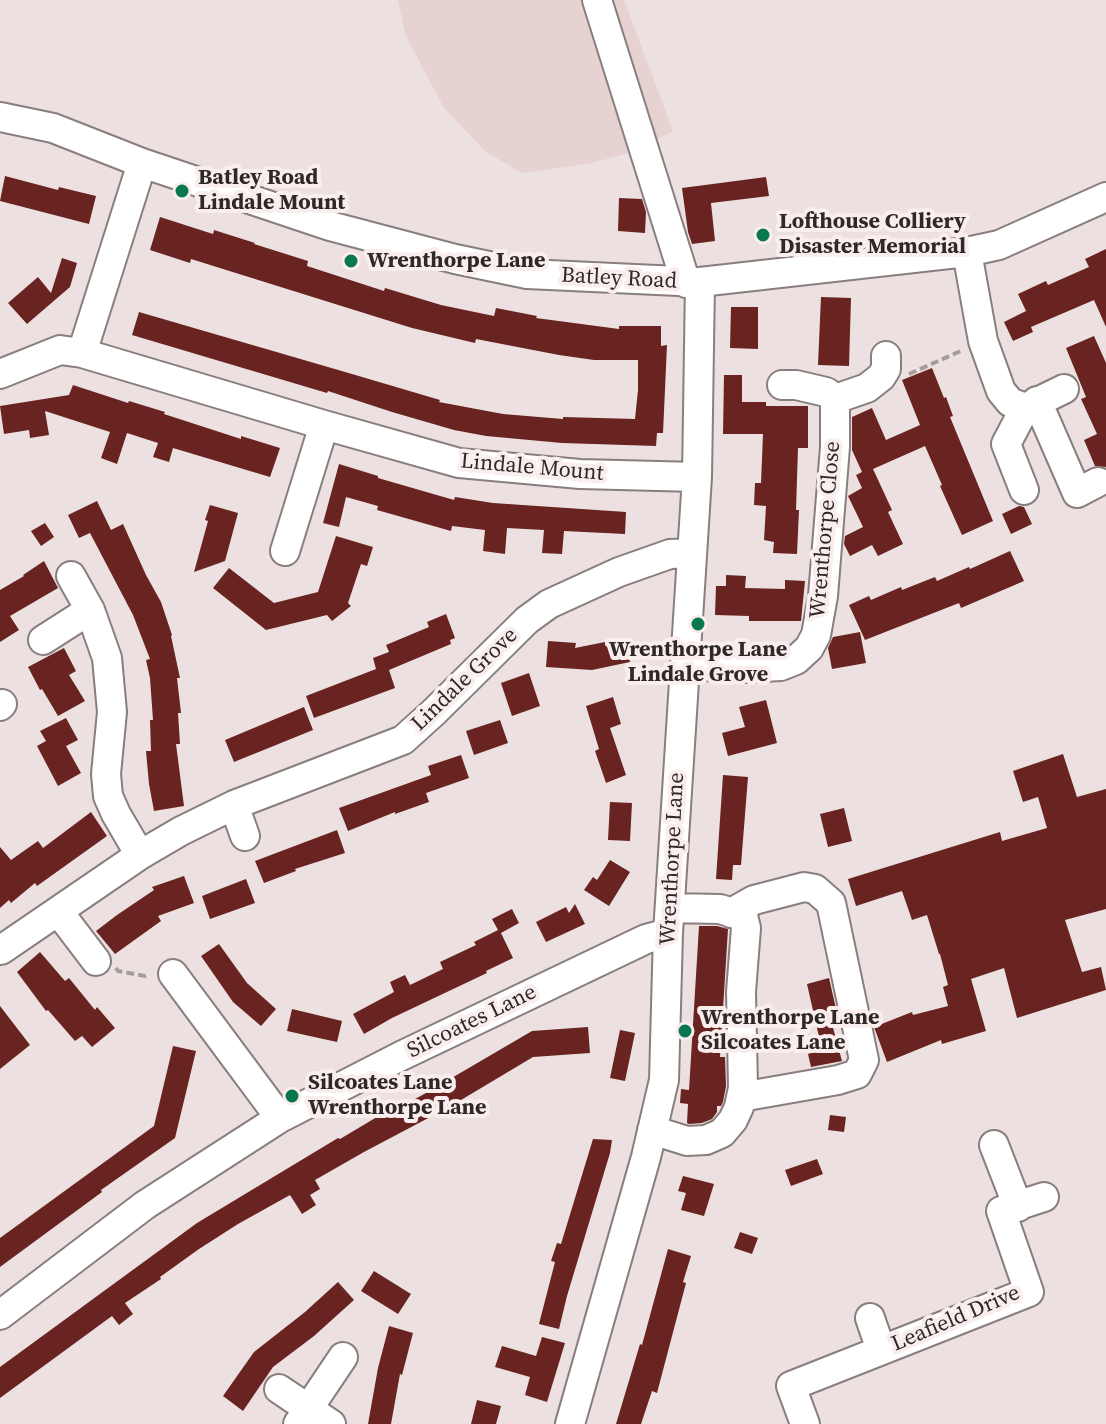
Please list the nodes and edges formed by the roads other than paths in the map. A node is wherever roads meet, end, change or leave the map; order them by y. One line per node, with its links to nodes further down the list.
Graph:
1 (597, 0): 6 (street, Wrenthorpe Lane)
2 (0, 117): 3 (street, Batley Road)
3 (142, 163): 6 (street, Batley Road); 7 (street)
4 (1106, 197): 5 (street, Batley Road)
5 (967, 252): 6 (street, Batley Road); 13 (street)
6 (693, 283): 15 (street, Wrenthorpe Lane)
7 (82, 353): 9 (street, Lindale Mount); 14 (street, Lindale Mount)
8 (886, 356): 12 (street)
9 (0, 374)
10 (782, 385): 12 (street)
11 (1064, 389): 13 (street)
12 (838, 400): 23 (street, Wrenthorpe Close)
13 (1035, 409): 16 (street); 17 (street)
14 (324, 425): 15 (street, Lindale Mount); 19 (street)
15 (697, 477): 18 (street, Wrenthorpe Lane)
16 (1098, 482)
17 (1024, 490)
18 (692, 553): 23 (street, Wrenthorpe Lane); 24 (street, Lindale Grove)
19 (283, 556)
20 (71, 576): 21 (street)
21 (90, 610): 22 (street); 26 (street)
22 (43, 640)
23 (685, 665): 29 (street, Wrenthorpe Lane)
24 (234, 805): 25 (street); 26 (street, Lindale Grove)
25 (245, 836)
26 (140, 855): 27 (street, Lindale Grove)
27 (58, 911): 30 (street, Lindale Grove); 31 (street)
28 (731, 913): 29 (street); 33 (street); 33 (street)
29 (669, 920): 34 (street, Silcoates Lane); 35 (street, Wrenthorpe Lane)
30 (1, 950)
31 (96, 961)
32 (173, 974): 34 (street)
33 (741, 1097): 35 (street)
34 (280, 1118): 37 (street, Silcoates Lane)
35 (652, 1130): 43 (street, Wrenthorpe Lane)
36 (994, 1145): 39 (street, Leafield Drive)
37 (0, 1315)
38 (870, 1318): 39 (street, Leafield Drive)
39 (881, 1350): 44 (street, Leafield Drive)
40 (343, 1359): 42 (street)
41 (279, 1389): 42 (street)
42 (313, 1419)
43 (570, 1424)
44 (805, 1424)

